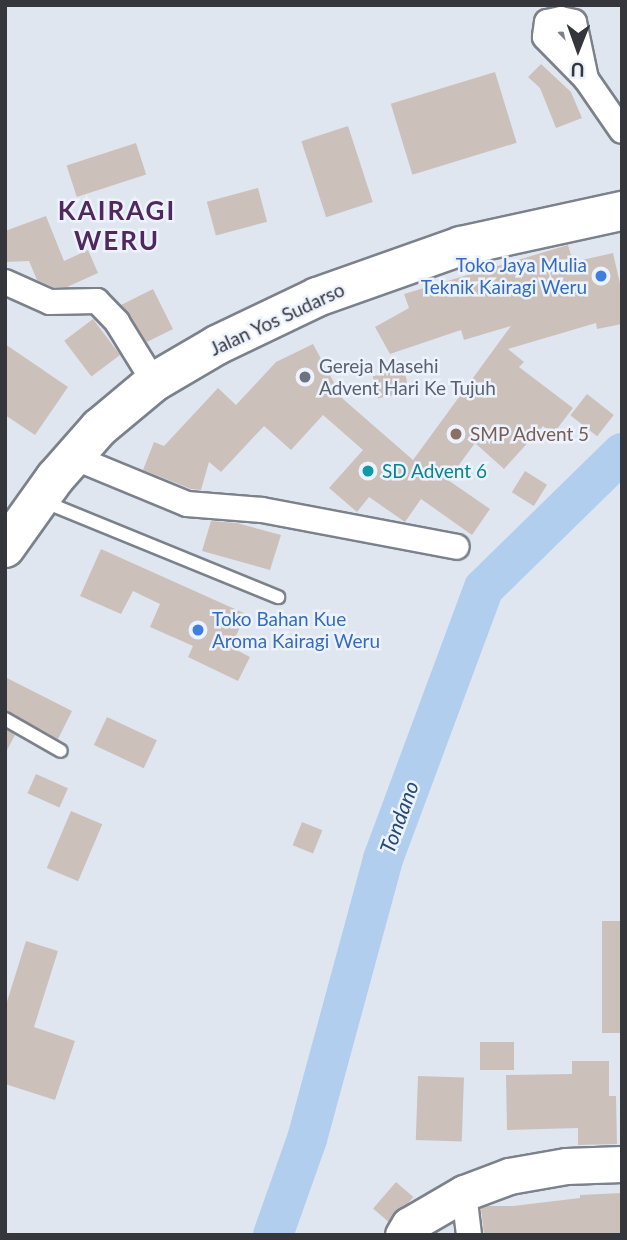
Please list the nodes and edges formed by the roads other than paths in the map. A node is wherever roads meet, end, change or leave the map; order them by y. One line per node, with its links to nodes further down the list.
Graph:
1 (586, 79): 2 (street)
2 (622, 131)
3 (622, 211): 5 (highway, Jalan Yos Sudarso)
4 (5, 282): 5 (street)
5 (154, 382): 6 (highway, Jalan Yos Sudarso)
6 (73, 457): 7 (highway, Jalan Yos Sudarso); 8 (street)
7 (40, 499): 9 (highway, Jalan Yos Sudarso); 10 (lane)
8 (457, 547)
9 (5, 548)
10 (278, 597)
11 (5, 719): 12 (lane)
12 (61, 751)
13 (622, 1164): 14 (main road)
14 (464, 1193): 15 (main road); 16 (street)
15 (403, 1235)
16 (469, 1235)

